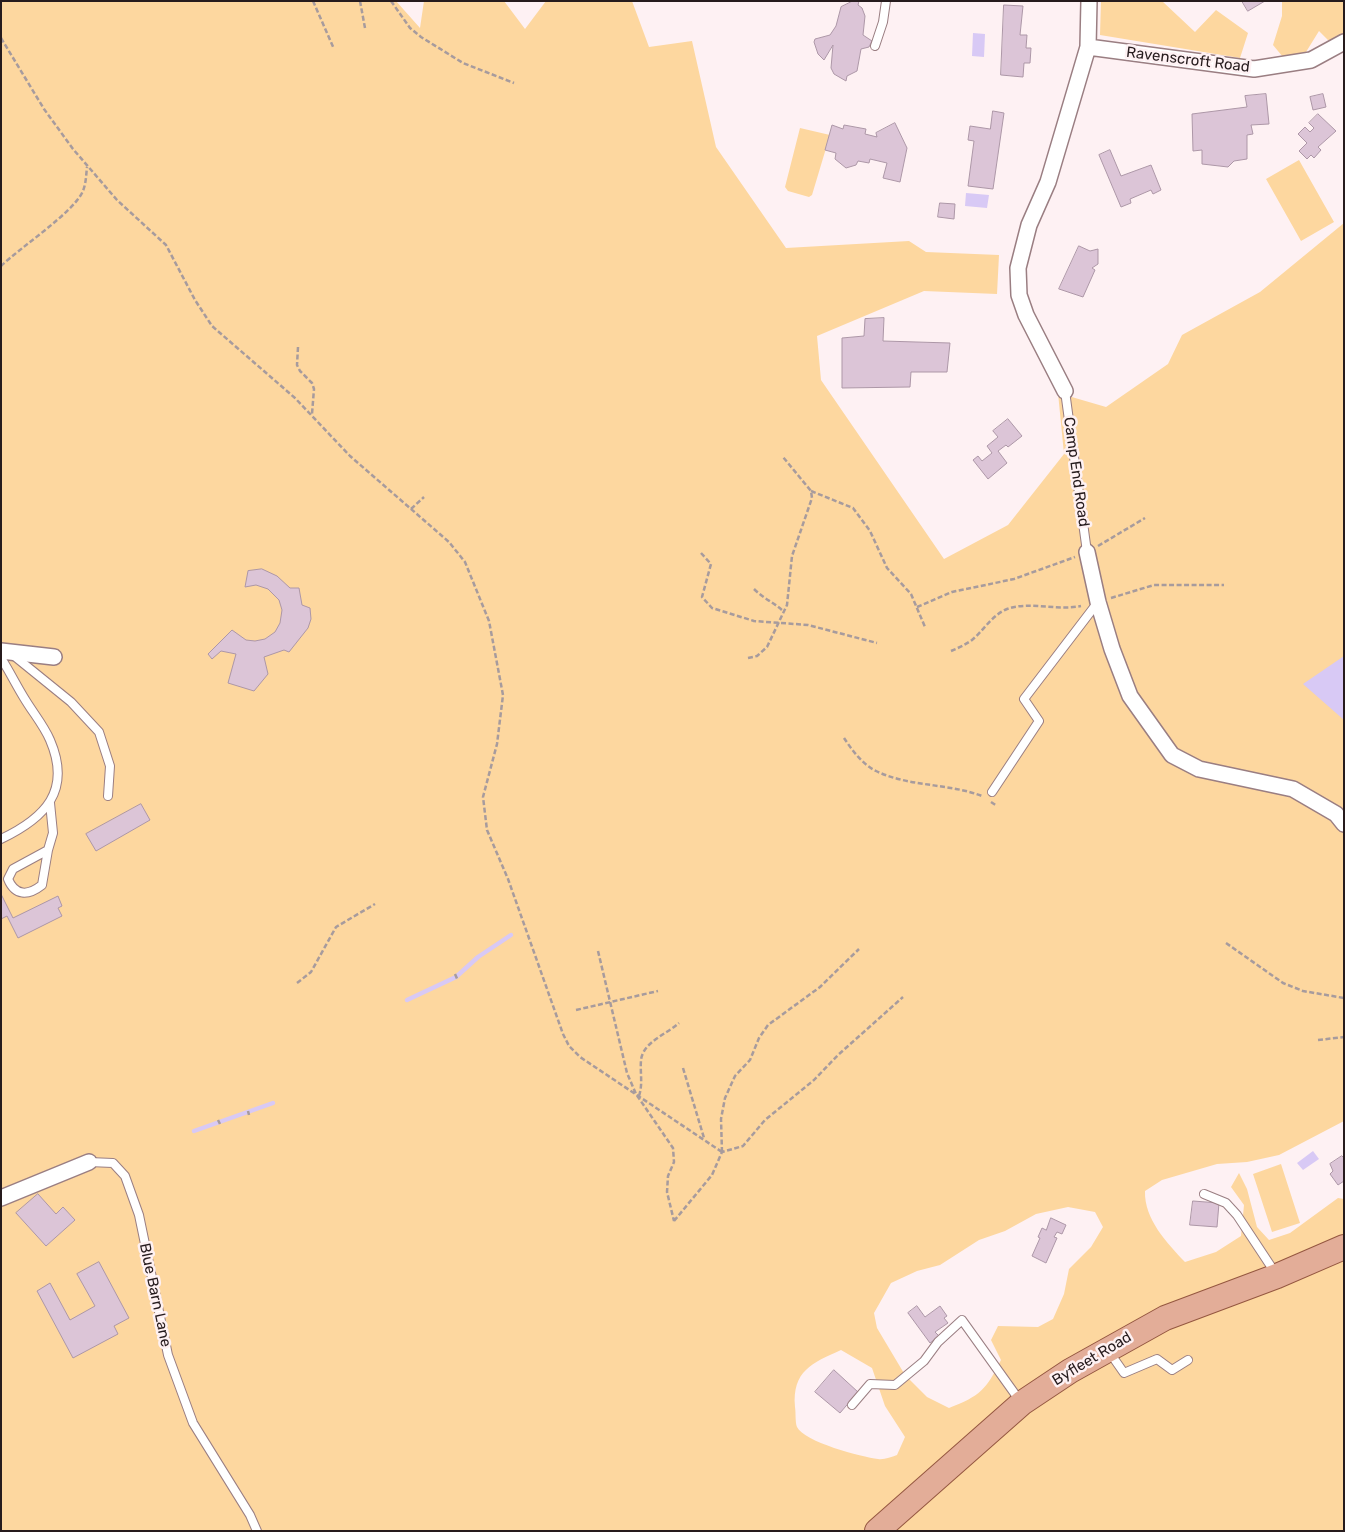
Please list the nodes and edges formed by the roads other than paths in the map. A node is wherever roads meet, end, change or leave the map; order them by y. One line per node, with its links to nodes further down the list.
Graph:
1 (886, 1): 4 (lane)
2 (1088, 1): 5 (street, Camp End Road)
3 (1344, 42): 5 (street, Ravenscroft Road)
4 (876, 46)
5 (1088, 47): 6 (street, Camp End Road)
6 (1065, 391): 7 (lane, Camp End Road)
7 (1087, 552): 8 (street, Camp End Road)
8 (1098, 602): 11 (lane); 14 (street, Camp End Road)
9 (4, 654): 10 (street); 12 (lane); 13 (lane)
10 (54, 657)
11 (992, 792)
12 (108, 796)
13 (50, 803): 15 (lane); 16 (lane)
14 (1344, 824)
15 (1, 839)
16 (48, 850): 16 (lane)
17 (90, 1162): 19 (street, Blue Barn Lane); 26 (lane, Blue Barn Lane)
18 (1204, 1194): 21 (lane)
19 (1, 1198)
20 (1344, 1247): 21 (main road, Byfleet Road)
21 (1277, 1276): 22 (main road, Byfleet Road)
22 (1108, 1349): 23 (lane); 24 (main road, Byfleet Road)
23 (1188, 1360)
24 (1022, 1403): 25 (lane); 27 (main road, Byfleet Road)
25 (852, 1405)
26 (257, 1531)
27 (877, 1531)

